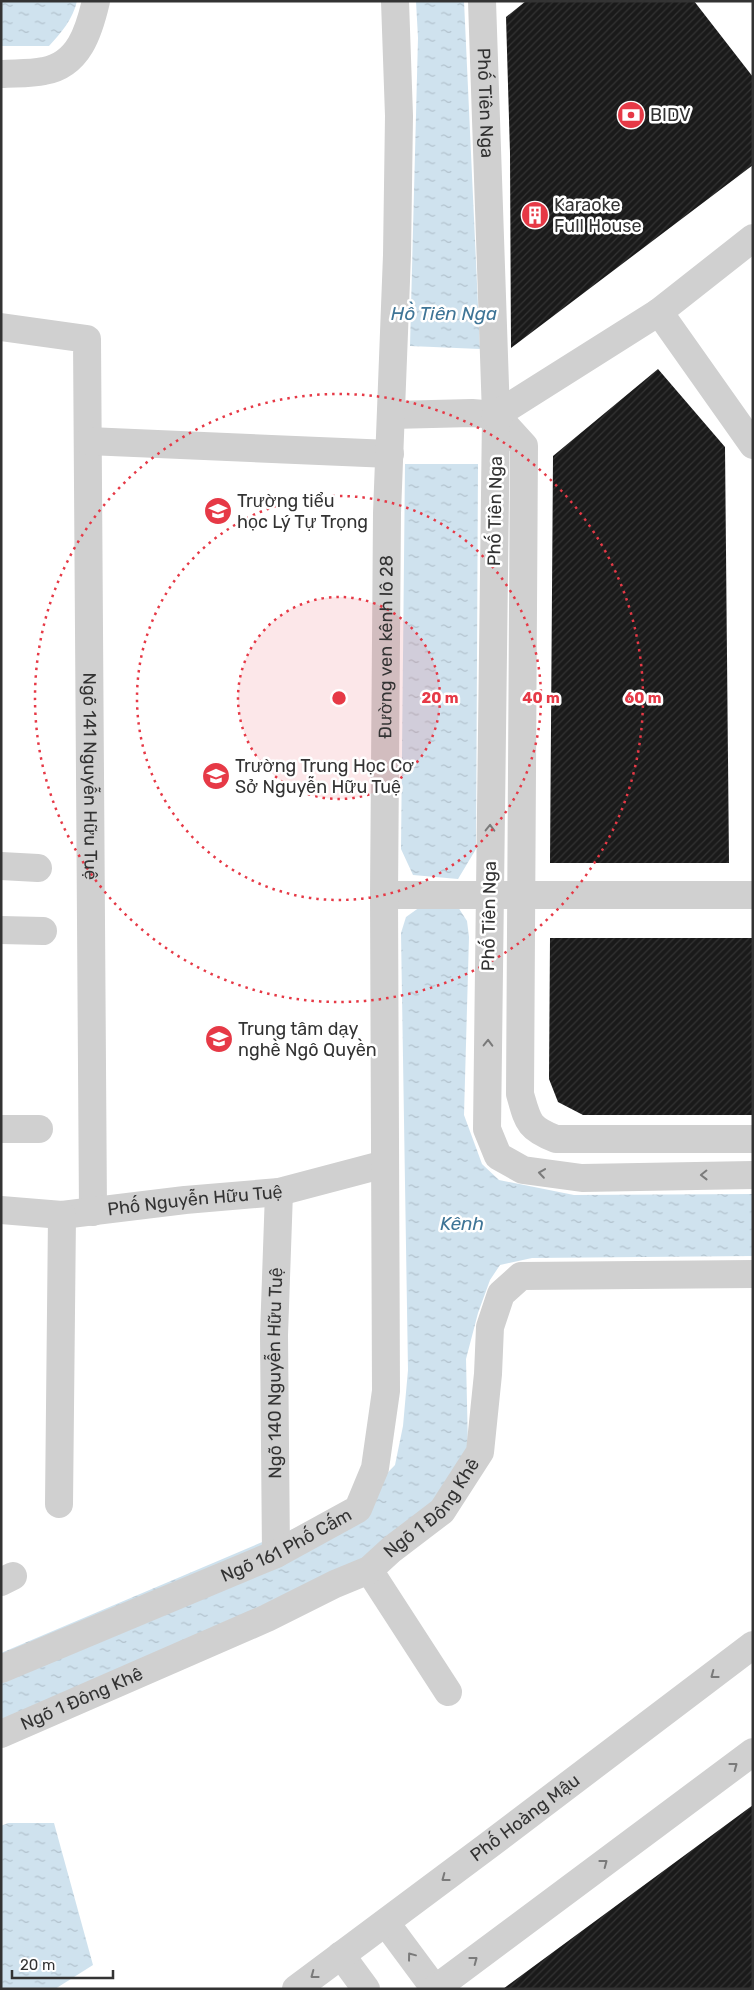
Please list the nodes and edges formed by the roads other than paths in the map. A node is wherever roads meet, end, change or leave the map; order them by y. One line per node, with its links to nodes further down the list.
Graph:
1 (96, 1): 4 (street)
2 (395, 1): 9 (street, Đường ven kênh lô 28)
3 (482, 1): 8 (street, Phố Tiên Nga)
4 (1, 74)
5 (753, 238): 6 (street)
6 (659, 312): 8 (street); 11 (street)
7 (1, 327): 10 (street, Ngõ 141 Nguyễn Hữu Tuệ)
8 (484, 414): 9 (street); 15 (street, Phố Tiên Nga, one-way to 8); 16 (street, Phố Tiên Nga)
9 (398, 415): 12 (street, Đường ven kênh lô 28)
10 (88, 441): 12 (street); 28 (street, Ngõ 141 Nguyễn Hữu Tuệ)
11 (753, 445)
12 (390, 454): 17 (street, Đường ven kênh lô 28)
13 (1, 866): 14 (street)
14 (38, 868)
15 (489, 894): 16 (street); 17 (street); 25 (street, Phố Tiên Nga, one-way to 15)
16 (522, 894): 18 (street); 23 (street, Phố Tiên Nga)
17 (384, 895): 24 (street, Đường ven kênh lô 28)
18 (753, 895)
19 (1, 930): 20 (street)
20 (44, 931)
21 (1, 1129): 22 (street)
22 (39, 1129)
23 (753, 1139)
24 (385, 1164): 26 (street, Phố Nguyễn Hữu Tuệ); 32 (street, Ngõ 161 Phố Cấm)
25 (753, 1174)
26 (279, 1192): 28 (street, Phố Nguyễn Hữu Tuệ); 32 (street, Ngõ 140 Nguyễn Hữu Tuệ)
27 (1, 1210): 29 (street, Phố Nguyễn Hữu Tuệ)
28 (93, 1212): 29 (street, Phố Nguyễn Hữu Tuệ)
29 (62, 1215): 31 (street)
30 (753, 1274): 33 (street, Ngõ 1 Đông Khê)
31 (59, 1504)
32 (276, 1554): 35 (street, Ngõ 161 Phố Cấm)
33 (369, 1570): 36 (street); 37 (street, Ngõ 1 Đông Khê)
34 (753, 1645): 39 (street, Phố Hoàng Mậu, one-way to 39)
35 (1, 1669)
36 (448, 1692)
37 (1, 1734)
38 (753, 1752): 43 (street, one-way to 38)
39 (386, 1923): 40 (street, Phố Hoàng Mậu); 43 (street, one-way to 39)
40 (341, 1955): 41 (street, Phố Hoàng Mậu, one-way to 41); 42 (street)
41 (296, 1989)
42 (366, 1989)
43 (435, 1989)

